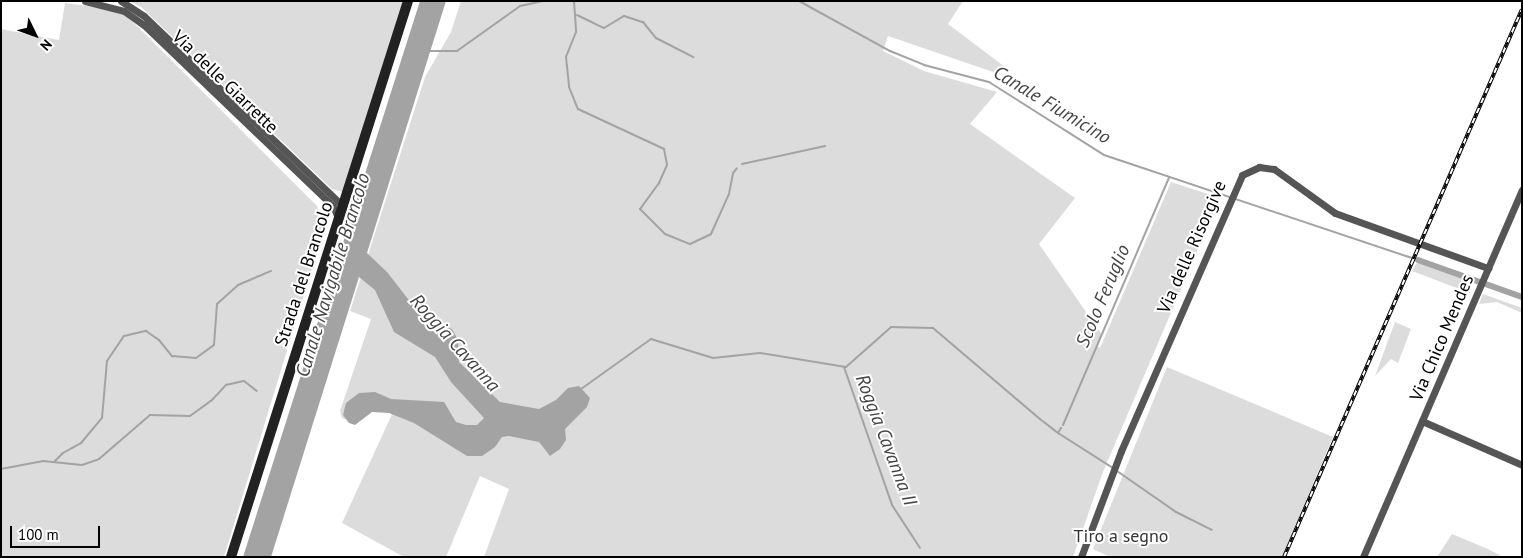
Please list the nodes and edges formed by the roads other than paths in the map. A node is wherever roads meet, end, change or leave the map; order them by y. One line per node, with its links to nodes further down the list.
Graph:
1 (85, 1): 5 (street, Via delle Giarrette)
2 (121, 1): 5 (street, Via delle Giarrette)
3 (408, 1): 5 (street, Strada del Brancolo)
4 (1522, 190): 6 (street, Via Chico Mendes)
5 (340, 207): 9 (street, Strada del Brancolo)
6 (1488, 268): 7 (street, Via Chico Mendes); 10 (street, Via delle Risorgive)
7 (1422, 421): 8 (street, Via Chico Mendes); 11 (street, Via Chico Mendes)
8 (1522, 465)
9 (231, 557)
10 (1081, 557)
11 (1363, 557)

